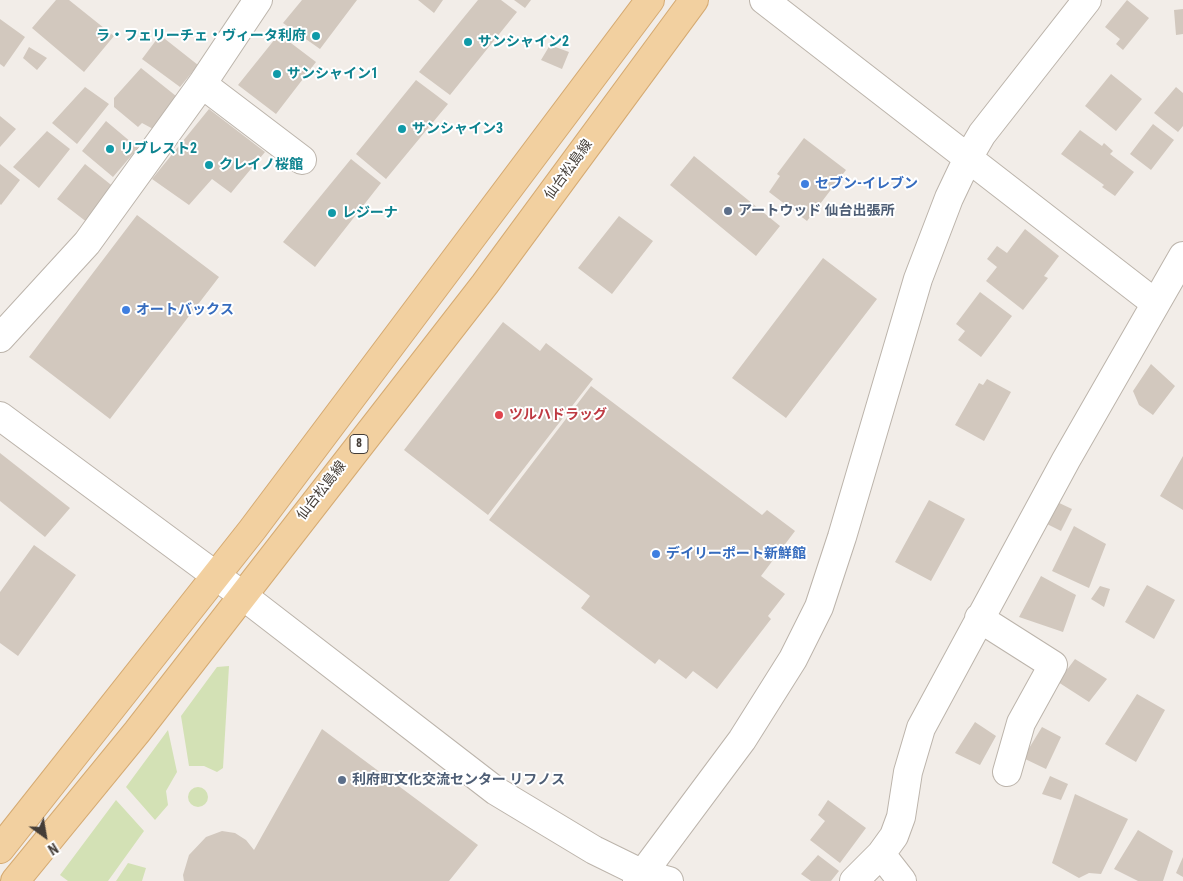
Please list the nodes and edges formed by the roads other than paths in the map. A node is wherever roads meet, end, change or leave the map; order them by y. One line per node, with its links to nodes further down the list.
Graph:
1 (258, 0): 6 (street)
2 (650, 0): 13 (main road)
3 (694, 0): 14 (main road, 仙台松島線 / 8)
4 (764, 0): 7 (street)
5 (1087, 0): 7 (street)
6 (202, 84): 8 (street); 11 (street)
7 (968, 158): 10 (street); 19 (street)
8 (302, 160)
9 (1183, 256): 10 (street)
10 (1155, 303): 15 (street)
11 (0, 338)
12 (0, 416): 13 (street)
13 (216, 575): 14 (street); 17 (main road)
14 (242, 595): 19 (street); 20 (main road, 仙台松島線 / 8)
15 (979, 618): 16 (street); 18 (street)
16 (1007, 772)
17 (0, 849)
18 (881, 854): 22 (street); 23 (street)
19 (640, 877): 21 (street)
20 (15, 881)
21 (670, 881)
22 (854, 881)
23 (902, 881)

